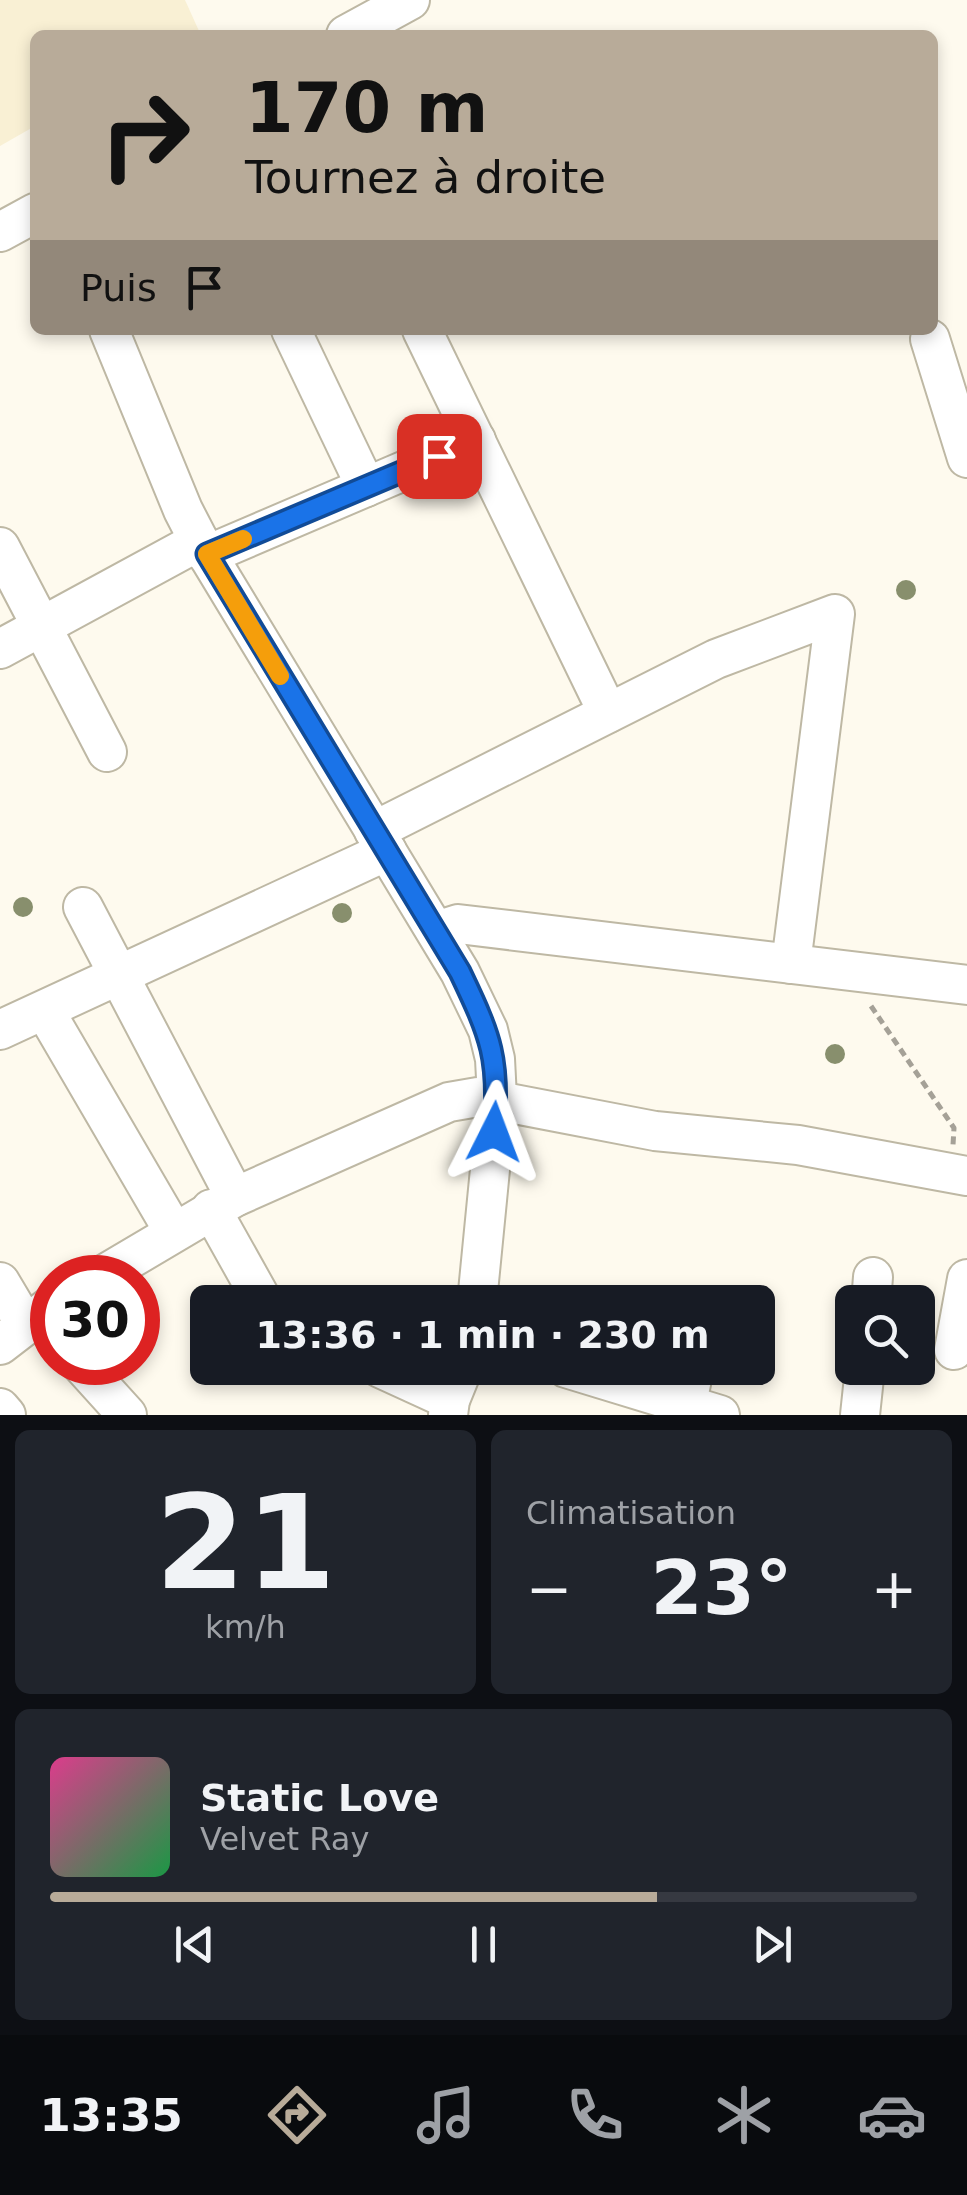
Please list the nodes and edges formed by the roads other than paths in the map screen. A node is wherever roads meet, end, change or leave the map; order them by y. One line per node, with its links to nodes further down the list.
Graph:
1 (410, 0): 2 (street)
2 (348, 21)
3 (111, 335): 11 (street)
4 (294, 335): 9 (street)
5 (424, 335): 7 (street)
6 (930, 339): 8 (street)
7 (476, 440): 9 (street); 14 (street)
8 (967, 458)
9 (366, 487): 11 (street)
10 (0, 548): 12 (street)
11 (203, 548): 12 (street); 16 (street)
12 (43, 626): 13 (street); 15 (street)
13 (0, 649)
14 (608, 714): 16 (street); 19 (street)
15 (106, 752)
16 (380, 841): 18 (street); 20 (street)
17 (83, 907): 20 (street)
18 (436, 930): 19 (street); 24 (street)
19 (791, 964): 21 (street)
20 (118, 973): 22 (street); 26 (street)
21 (967, 985)
22 (45, 1011): 23 (street); 27 (street)
23 (0, 1030)
24 (497, 1098): 25 (street); 26 (street); 32 (street)
25 (960, 1175)
26 (223, 1203): 27 (street); 31 (street)
27 (174, 1232): 28 (street)
28 (136, 1255)
29 (967, 1279): 34 (street)
30 (0, 1282): 33 (street)
31 (256, 1285)
32 (480, 1285)
33 (30, 1321)
34 (954, 1350)
35 (100, 1385): 43 (street)
36 (428, 1385): 39 (street)
37 (632, 1385): 40 (street)
38 (863, 1385): 44 (street)
39 (454, 1394)
40 (699, 1402)
41 (0, 1408): 42 (street)
42 (6, 1415)
43 (127, 1415)
44 (860, 1415)

